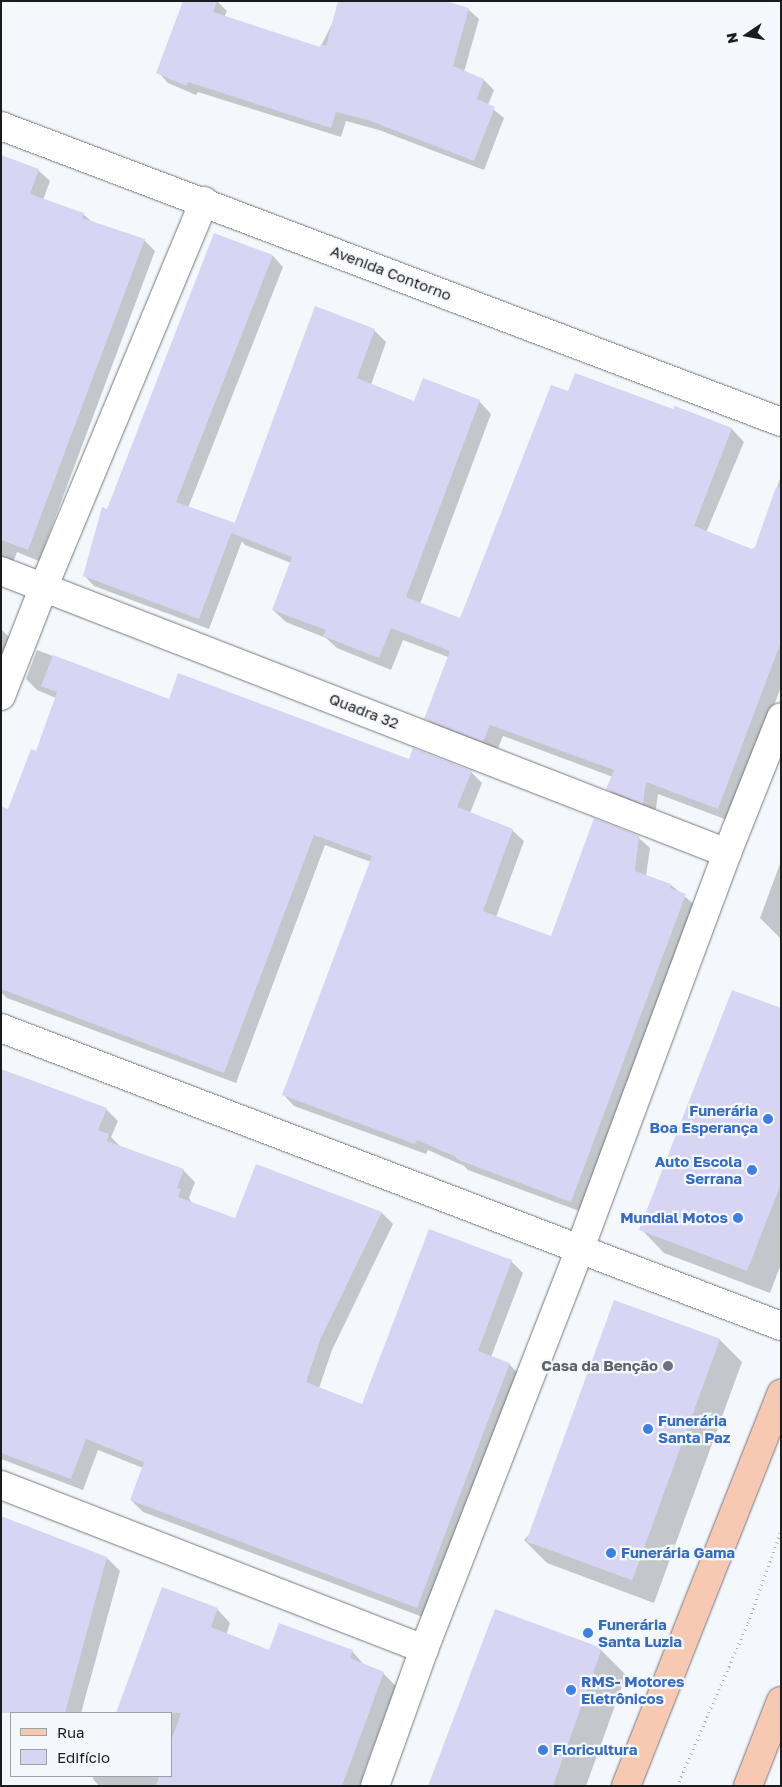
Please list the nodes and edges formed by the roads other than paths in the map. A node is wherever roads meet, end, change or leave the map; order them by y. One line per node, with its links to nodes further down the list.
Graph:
1 (1, 126): 2 (street, Avenida Contorno)
2 (204, 201): 3 (street, Avenida Contorno); 5 (street)
3 (781, 422)
4 (1, 571): 5 (street, Quadra 32)
5 (44, 586): 6 (street); 8 (street, Quadra 32)
6 (1, 696)
7 (781, 717): 8 (street)
8 (727, 853): 10 (street)
9 (1, 1028): 10 (street)
10 (579, 1251): 11 (street); 14 (street)
11 (781, 1326)
12 (781, 1394): 17 (main road)
13 (1, 1485): 14 (street)
14 (424, 1649): 16 (street)
15 (781, 1700): 18 (main road)
16 (375, 1786)
17 (626, 1786)
18 (748, 1786)

